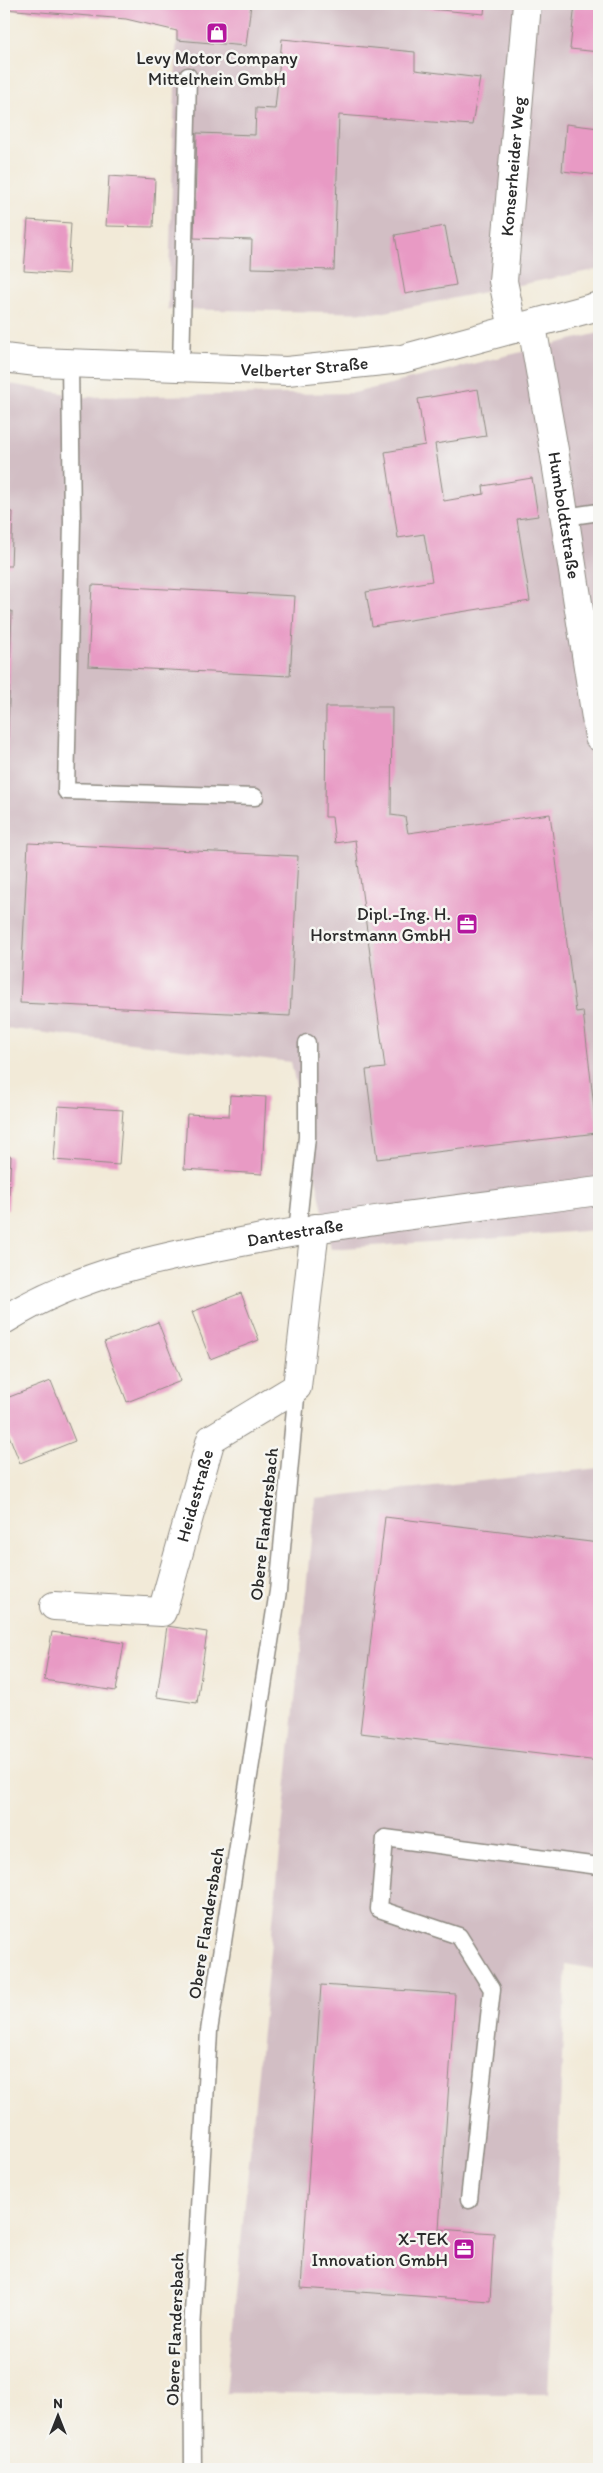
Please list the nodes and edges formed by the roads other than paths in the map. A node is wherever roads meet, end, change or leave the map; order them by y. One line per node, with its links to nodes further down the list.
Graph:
1 (527, 4): 4 (street, Konserheider Weg)
2 (188, 76): 7 (lane)
3 (599, 306): 4 (street, Velberter Straße)
4 (522, 327): 7 (street, Velberter Straße); 9 (street, Humboldtstraße)
5 (4, 358): 6 (street, Velberter Straße)
6 (70, 363): 7 (street, Velberter Straße); 11 (lane)
7 (181, 367)
8 (599, 512): 9 (lane)
9 (565, 517): 10 (street, Humboldtstraße)
10 (599, 737)
11 (255, 798)
12 (307, 1043): 14 (lane)
13 (599, 1191): 14 (street, Dantestraße)
14 (306, 1230): 15 (street, Dantestraße); 16 (street)
15 (4, 1320)
16 (297, 1387): 17 (street, Heidestraße); 20 (lane, Obere Flandersbach)
17 (54, 1606)
18 (599, 1866): 19 (lane)
19 (469, 2200)
20 (193, 2469)

